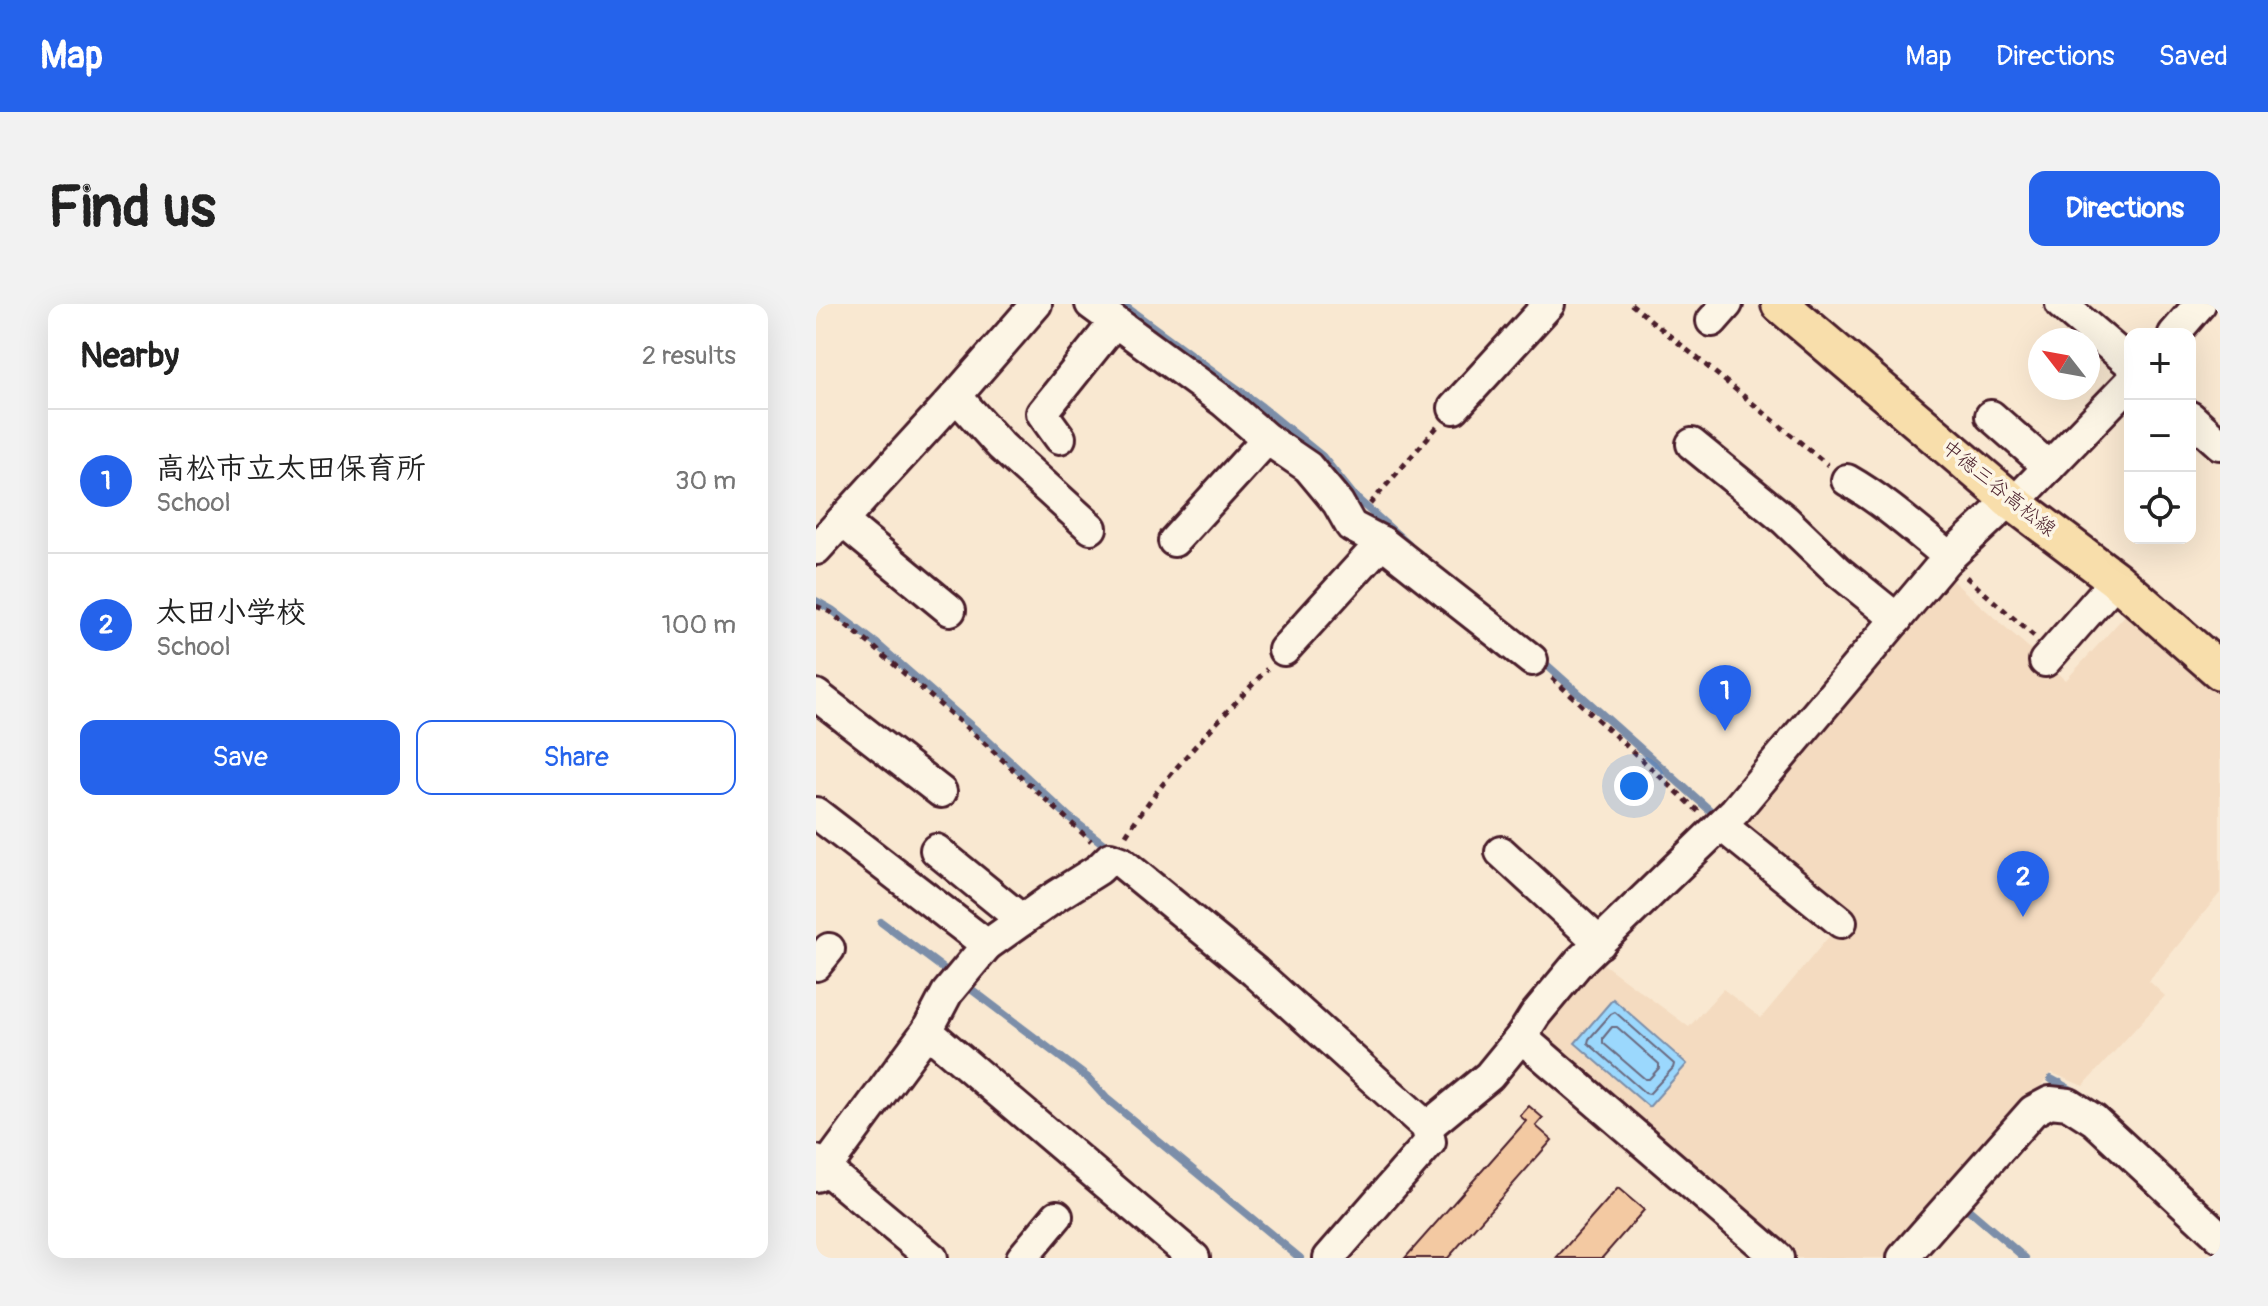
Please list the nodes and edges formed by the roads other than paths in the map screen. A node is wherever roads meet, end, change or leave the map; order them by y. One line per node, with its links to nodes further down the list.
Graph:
1 (1036, 304): 10 (street)
2 (1549, 304): 11 (street)
3 (1780, 304): 20 (main road, 中徳三谷高松線)
4 (2061, 304): 8 (street)
5 (2200, 304): 7 (street)
6 (1102, 314): 14 (street); 15 (street)
7 (2179, 328)
8 (2124, 358)
9 (2124, 389): 18 (street)
10 (956, 396): 21 (street); 22 (street)
11 (1454, 408)
12 (1991, 416): 18 (street)
13 (2196, 422): 17 (street)
14 (1060, 438)
15 (1267, 439): 23 (street); 24 (street)
16 (1692, 444): 28 (street)
17 (2220, 444)
18 (2049, 467): 20 (street)
19 (1847, 480): 25 (street)
20 (2012, 501): 25 (street); 26 (main road, 中徳三谷高松線)
21 (1091, 528)
22 (826, 530): 27 (street)
23 (1174, 541)
24 (1382, 542): 29 (street); 31 (street)
25 (1947, 558): 28 (street)
26 (2116, 580): 30 (street); 32 (main road, 中徳三谷高松線)
27 (950, 610)
28 (1897, 619): 36 (street)
29 (1284, 650)
30 (2049, 657)
31 (1532, 660)
32 (2220, 671)
33 (816, 695): 34 (street)
34 (941, 792)
35 (816, 813): 42 (street)
36 (1719, 827): 40 (street); 41 (street)
37 (936, 850): 39 (street)
38 (1501, 852): 41 (street)
39 (1022, 920): 42 (street); 45 (street)
40 (1841, 922)
41 (1600, 943): 44 (street)
42 (987, 945): 43 (street)
43 (927, 1031): 46 (street); 52 (street)
44 (1521, 1037): 45 (street); 54 (street)
45 (1427, 1127): 53 (street)
46 (819, 1169): 50 (street)
47 (1057, 1216): 51 (street)
48 (2220, 1237): 49 (street)
49 (1910, 1255)
50 (932, 1258)
51 (1022, 1258)
52 (1194, 1258)
53 (1329, 1258)
54 (1778, 1258)

